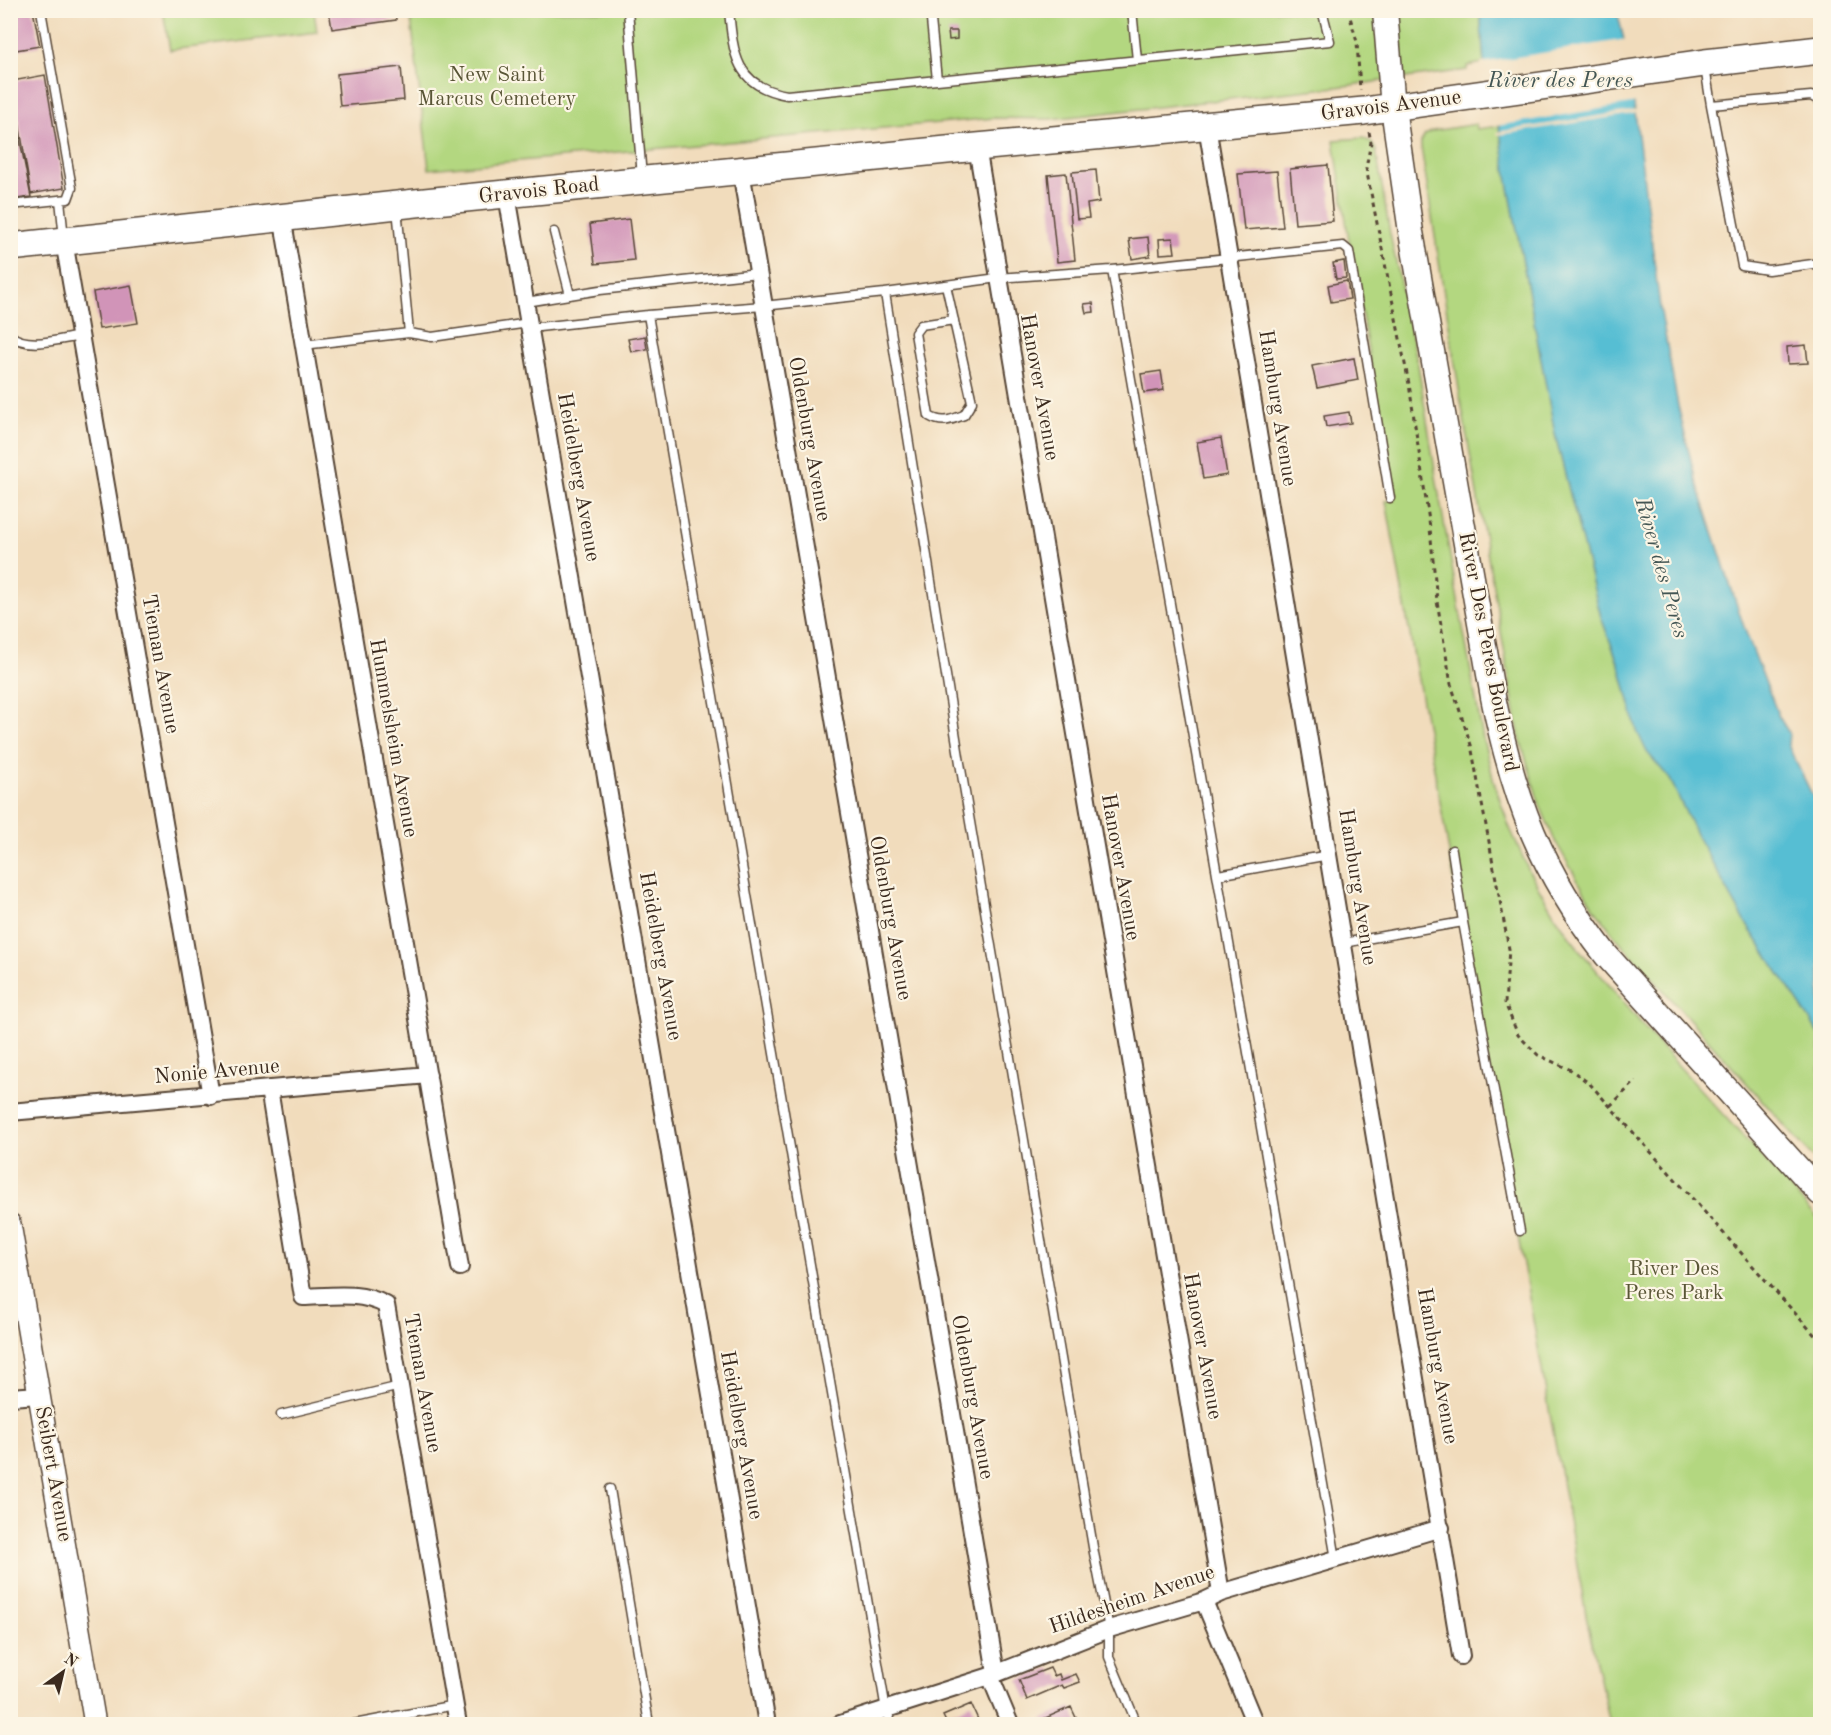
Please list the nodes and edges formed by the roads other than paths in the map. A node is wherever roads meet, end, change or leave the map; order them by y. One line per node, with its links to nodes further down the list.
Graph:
1 (41, 10): 21 (lane)
2 (628, 10): 19 (lane)
3 (729, 10): 11 (lane)
4 (930, 10): 11 (lane)
5 (1132, 10): 9 (lane)
6 (1322, 10): 9 (lane)
7 (1385, 10): 14 (main road, River Des Peres Boulevard)
8 (1821, 50): 10 (main road, Gravois Avenue)
9 (1137, 60): 11 (lane)
10 (1705, 63): 13 (lane); 14 (main road, Gravois Avenue)
11 (937, 80)
12 (1821, 101): 13 (lane)
13 (1711, 105): 29 (lane)
14 (1393, 108): 15 (main road, Gravois Avenue); 55 (main road, River Des Peres Boulevard)
15 (1207, 126): 16 (main road, Gravois Avenue); 28 (street, Hamburg Avenue)
16 (1067, 139): 17 (main road, Gravois Road)
17 (977, 147): 18 (main road, Gravois Road); 32 (street, Hanover Avenue)
18 (741, 171): 19 (main road, Gravois Road); 31 (street, Oldenburg Avenue)
19 (642, 180): 20 (main road, Gravois Road)
20 (507, 195): 23 (main road, Gravois Road); 36 (street, Heidelberg Avenue)
21 (60, 200): 22 (lane); 26 (lane)
22 (10, 205)
23 (397, 205): 24 (main road, Gravois Road); 41 (lane)
24 (282, 216): 26 (main road, Gravois Road); 44 (street, Hummelsheim Avenue)
25 (554, 232): 35 (lane)
26 (64, 241): 27 (main road, Gravois Road); 43 (street, Tieman Avenue)
27 (10, 247)
28 (1229, 257): 30 (lane); 45 (lane); 47 (street, Hamburg Avenue)
29 (1821, 263)
30 (1112, 270): 32 (lane); 48 (lane)
31 (758, 273): 35 (lane); 37 (street, Oldenburg Avenue)
32 (998, 278): 33 (lane); 66 (street, Hanover Avenue)
33 (946, 285): 34 (lane); 39 (lane)
34 (885, 292): 37 (lane); 68 (lane)
35 (570, 296): 36 (lane)
36 (526, 302): 40 (street, Heidelberg Avenue)
37 (763, 306): 38 (lane); 70 (street, Oldenburg Avenue)
38 (648, 315): 40 (lane); 72 (lane)
39 (954, 320): 39 (lane)
40 (530, 326): 41 (lane); 77 (street, Heidelberg Avenue)
41 (409, 333): 44 (lane)
42 (10, 335): 43 (lane)
43 (81, 336): 53 (street, Tieman Avenue)
44 (303, 345): 51 (street, Hummelsheim Avenue)
45 (1390, 498)
46 (1452, 850): 49 (lane)
47 (1329, 855): 48 (lane); 50 (street, Hamburg Avenue)
48 (1218, 875): 65 (lane)
49 (1463, 922): 50 (lane); 57 (lane)
50 (1343, 943): 64 (street, Hamburg Avenue)
51 (428, 1075): 52 (street, Nonie Avenue); 58 (street, Hummelsheim Avenue)
52 (268, 1089): 53 (street, Nonie Avenue); 59 (street, Tieman Avenue)
53 (211, 1096): 54 (street, Nonie Avenue)
54 (10, 1112)
55 (1821, 1193)
56 (10, 1224): 60 (street, Seibert Avenue)
57 (1520, 1231)
58 (460, 1268)
59 (400, 1386): 62 (lane); 71 (street, Tieman Avenue)
60 (39, 1395): 61 (street); 73 (street, Seibert Avenue)
61 (10, 1397)
62 (281, 1415)
63 (610, 1488): 76 (lane)
64 (1441, 1528): 65 (street, Hildesheim Avenue); 69 (street, Hamburg Avenue)
65 (1336, 1559): 66 (street, Hildesheim Avenue)
66 (1221, 1593): 67 (street, Hildesheim Avenue)
67 (1204, 1601): 68 (street, Hildesheim Avenue); 81 (street)
68 (1109, 1629): 70 (street, Hildesheim Avenue); 80 (lane)
69 (1461, 1656)
70 (993, 1674): 72 (street, Hildesheim Avenue); 79 (street, Oldenburg Avenue)
71 (455, 1705): 74 (lane); 75 (street, Tieman Avenue)
72 (889, 1717): 78 (street, Hildesheim Avenue)
73 (95, 1725)
74 (354, 1725)
75 (458, 1725)
76 (649, 1725)
77 (767, 1725)
78 (840, 1725)
79 (1010, 1725)
80 (1137, 1725)
81 (1255, 1725)

